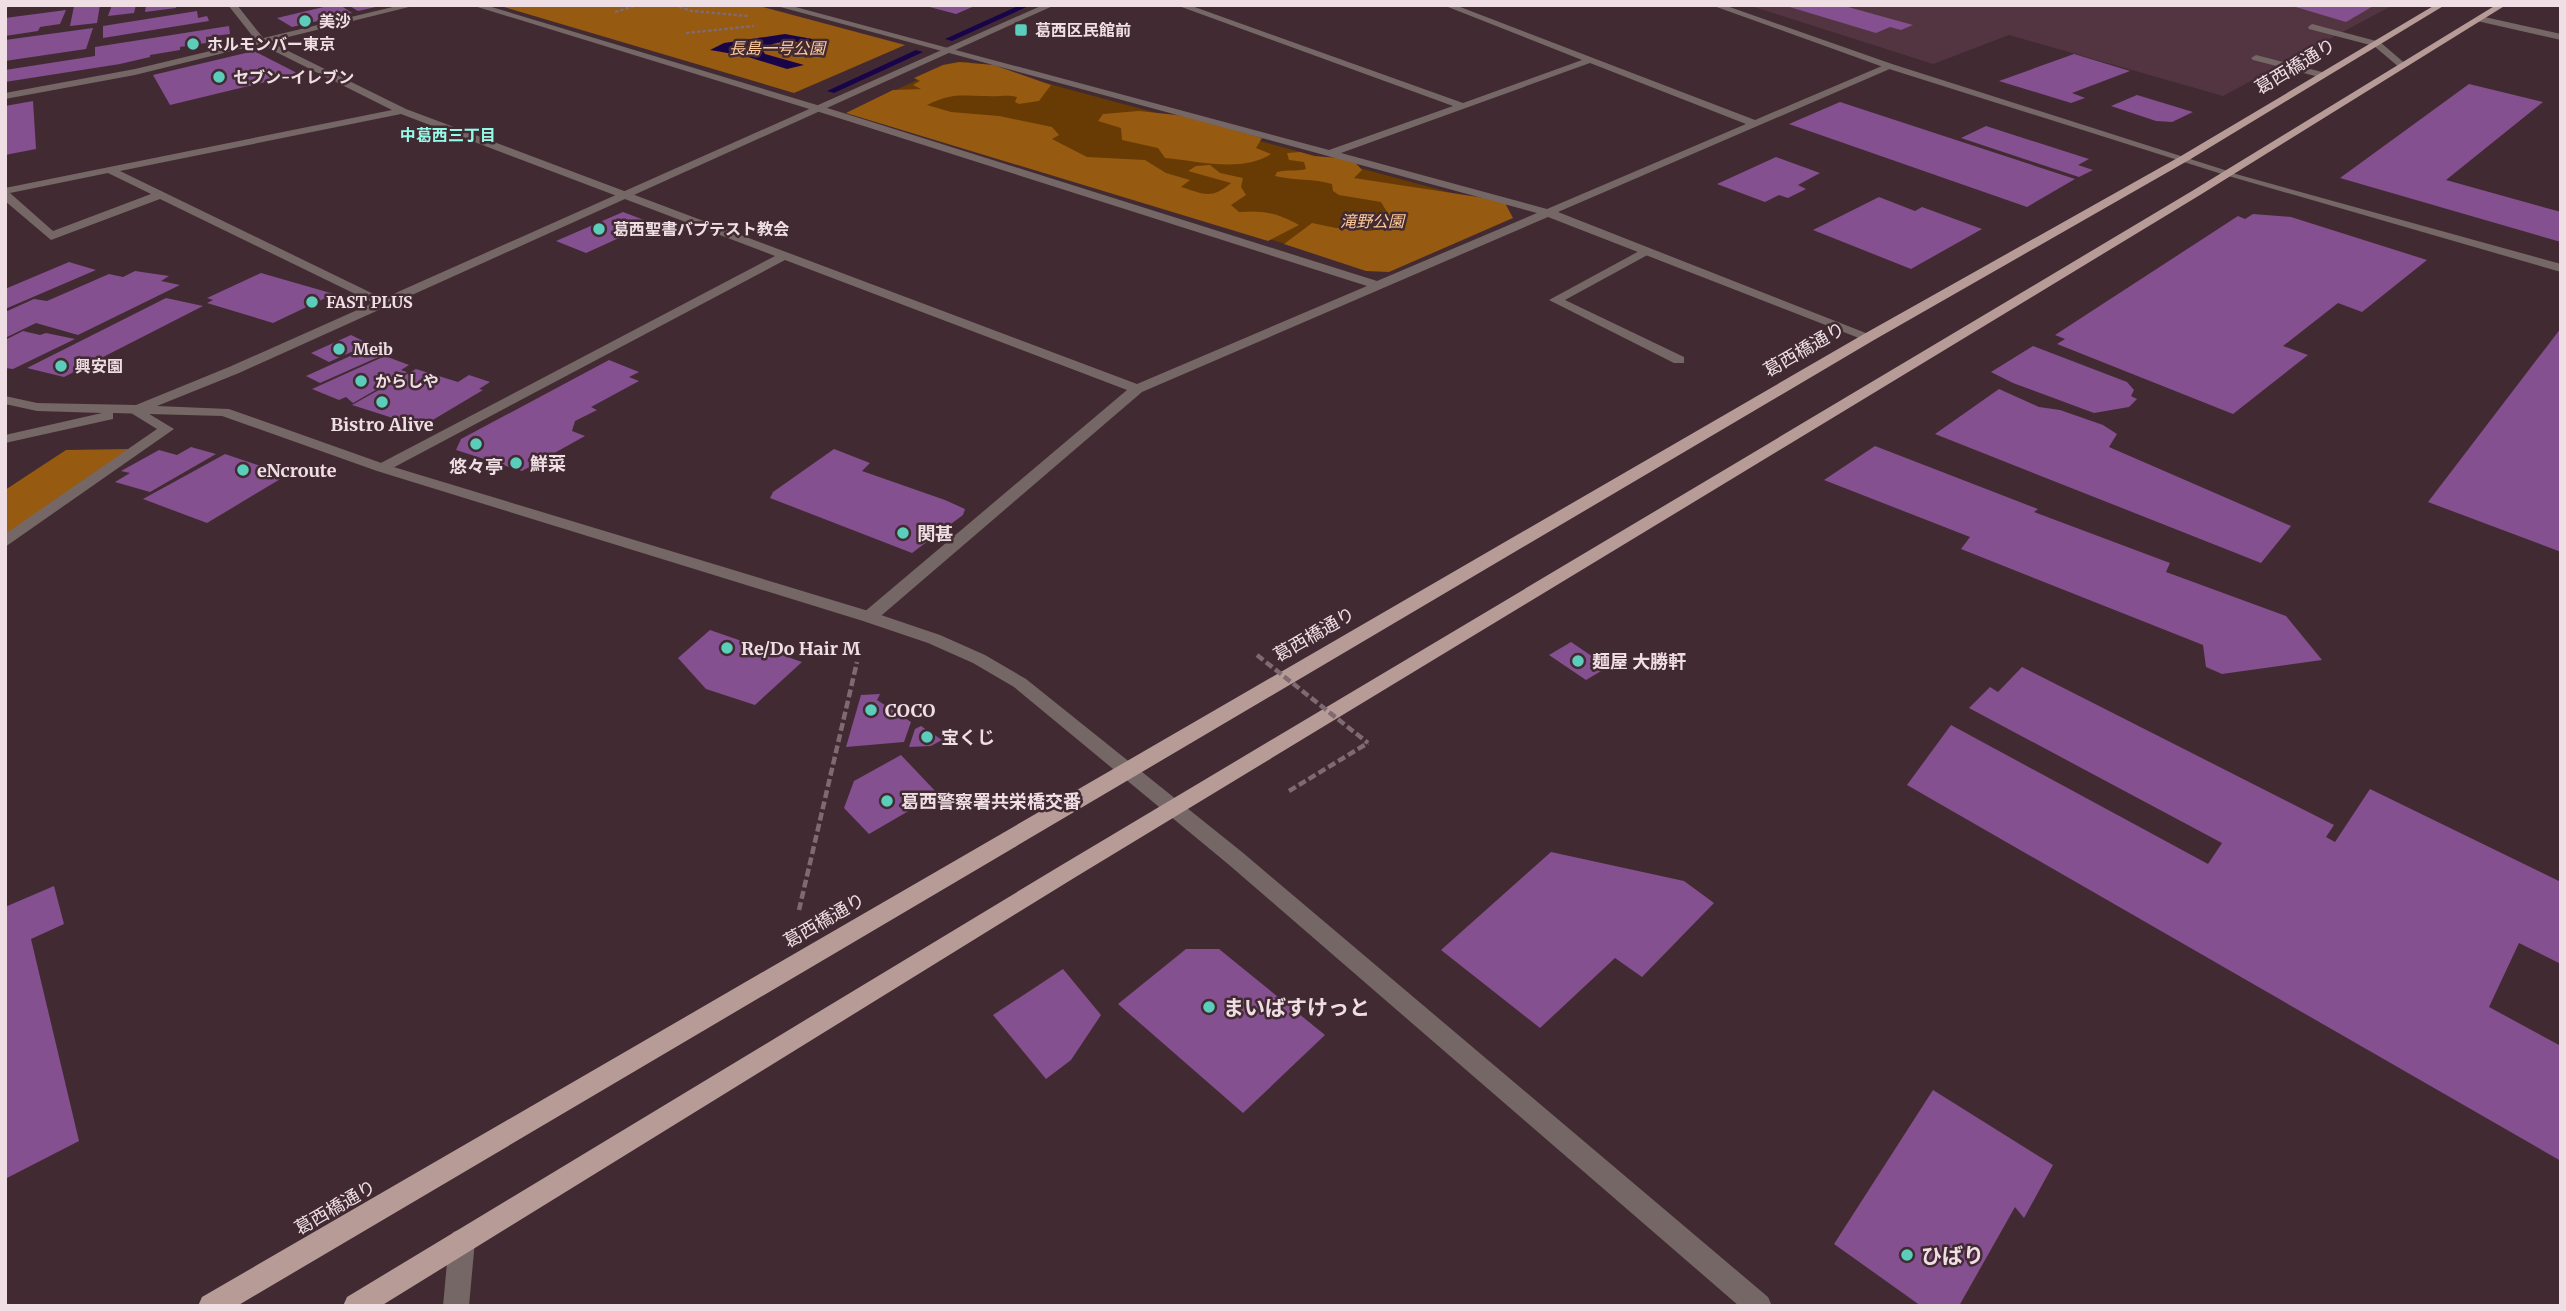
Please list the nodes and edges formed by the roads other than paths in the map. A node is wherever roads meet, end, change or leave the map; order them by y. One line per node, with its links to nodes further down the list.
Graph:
1 (232, 5): 14 (street)
2 (413, 5): 14 (street)
3 (475, 5): 24 (street)
4 (777, 5): 16 (street)
5 (1051, 5): 16 (street)
6 (1180, 5): 23 (street)
7 (1447, 5): 18 (street)
8 (1715, 5): 19 (street)
9 (2441, 5): 15 (main road, 葛西橋通り)
10 (2501, 5): 11 (main road)
11 (2480, 19): 13 (street); 20 (main road)
12 (2312, 27): 15 (street)
13 (2561, 37)
14 (261, 41): 22 (street); 25 (street)
15 (2377, 44): 20 (street); 21 (main road, 葛西橋通り)
16 (952, 51): 24 (street); 27 (street)
17 (2256, 58): 21 (street)
18 (1588, 61): 23 (street); 26 (street)
19 (1889, 66): 26 (street); 28 (street)
20 (2403, 66): 30 (main road)
21 (2323, 75): 28 (main road, 葛西橋通り)
22 (5, 96)
23 (1463, 106): 27 (street)
24 (819, 109): 33 (street); 38 (street)
25 (402, 111): 29 (street); 33 (street)
26 (1754, 123): 34 (street)
27 (1332, 153): 34 (street)
28 (2185, 158): 30 (street); 40 (main road, 葛西橋通り)
29 (112, 171): 31 (street); 32 (street)
30 (2229, 173): 37 (street); 50 (main road)
31 (5, 193): 32 (street)
32 (160, 195): 39 (street)
33 (625, 195): 36 (street); 39 (street)
34 (1546, 212): 35 (street); 38 (street)
35 (1647, 252): 40 (street); 41 (street)
36 (782, 257): 42 (street); 46 (street)
37 (2561, 268)
38 (1380, 286): 42 (street)
39 (382, 303): 44 (street)
40 (1869, 337): 49 (main road, 葛西橋通り)
41 (1679, 360)
42 (1137, 389): 48 (street)
43 (5, 400): 44 (street)
44 (136, 410): 45 (street); 46 (street); 47 (street)
45 (5, 439)
46 (382, 468): 48 (street)
47 (5, 542)
48 (869, 617): 49 (street)
49 (1126, 770): 50 (street); 52 (main road, 葛西橋通り)
50 (1173, 808): 51 (main road); 55 (street)
51 (462, 1241): 53 (main road); 54 (street)
52 (211, 1306)
53 (356, 1306)
54 (456, 1306)
55 (1759, 1306)

